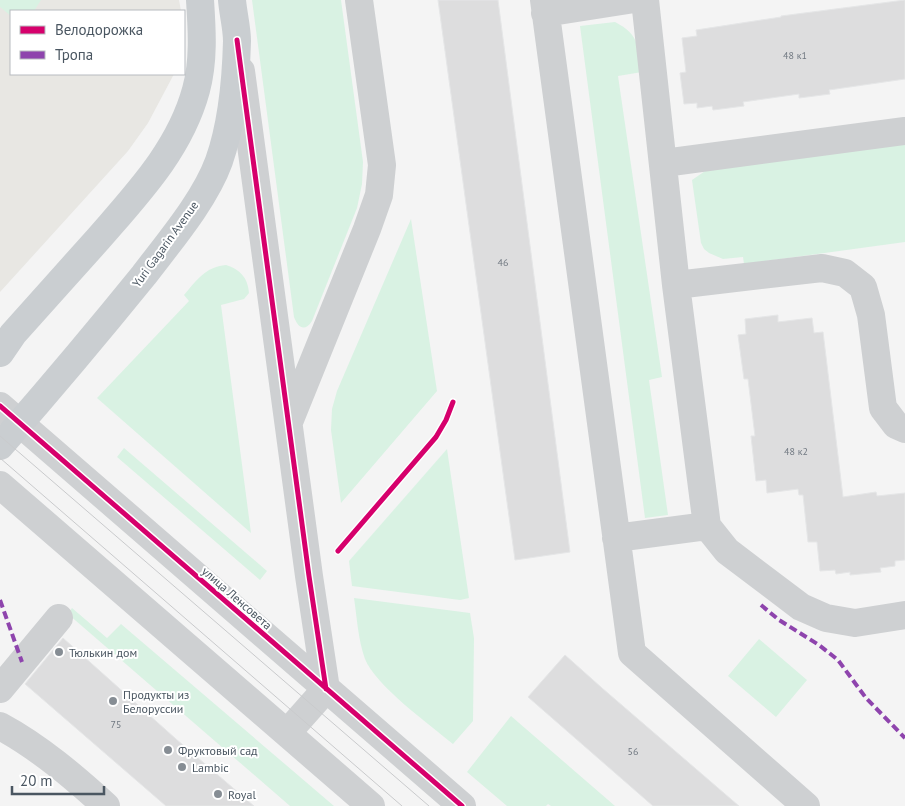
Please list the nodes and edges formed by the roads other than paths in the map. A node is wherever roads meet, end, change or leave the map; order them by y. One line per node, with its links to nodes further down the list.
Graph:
1 (200, 0): 11 (main road)
2 (232, 0): 7 (main road, Yuri Gagarin Avenue)
3 (359, 0): 13 (street)
4 (628, 0): 6 (street)
5 (645, 0): 9 (street)
6 (544, 6): 18 (street)
7 (237, 40): 12 (main road, Yuri Gagarin Avenue); 13 (street)
8 (905, 131): 9 (street)
9 (664, 163): 10 (street)
10 (676, 285): 14 (street); 17 (street)
11 (0, 353)
12 (10, 415): 15 (main road, Yuri Gagarin Avenue); 21 (street, улица Ленсовета)
13 (288, 422): 21 (street)
14 (905, 429)
15 (0, 446)
16 (0, 485): 24 (street)
17 (707, 526): 18 (street); 19 (street)
18 (616, 538): 28 (street)
19 (905, 615)
20 (59, 618): 22 (street)
21 (326, 689): 24 (street); 27 (street, улица Ленсовета)
22 (0, 690)
23 (0, 726): 25 (street)
24 (287, 733): 26 (street)
25 (106, 806)
26 (371, 806)
27 (462, 806)
28 (806, 806)

